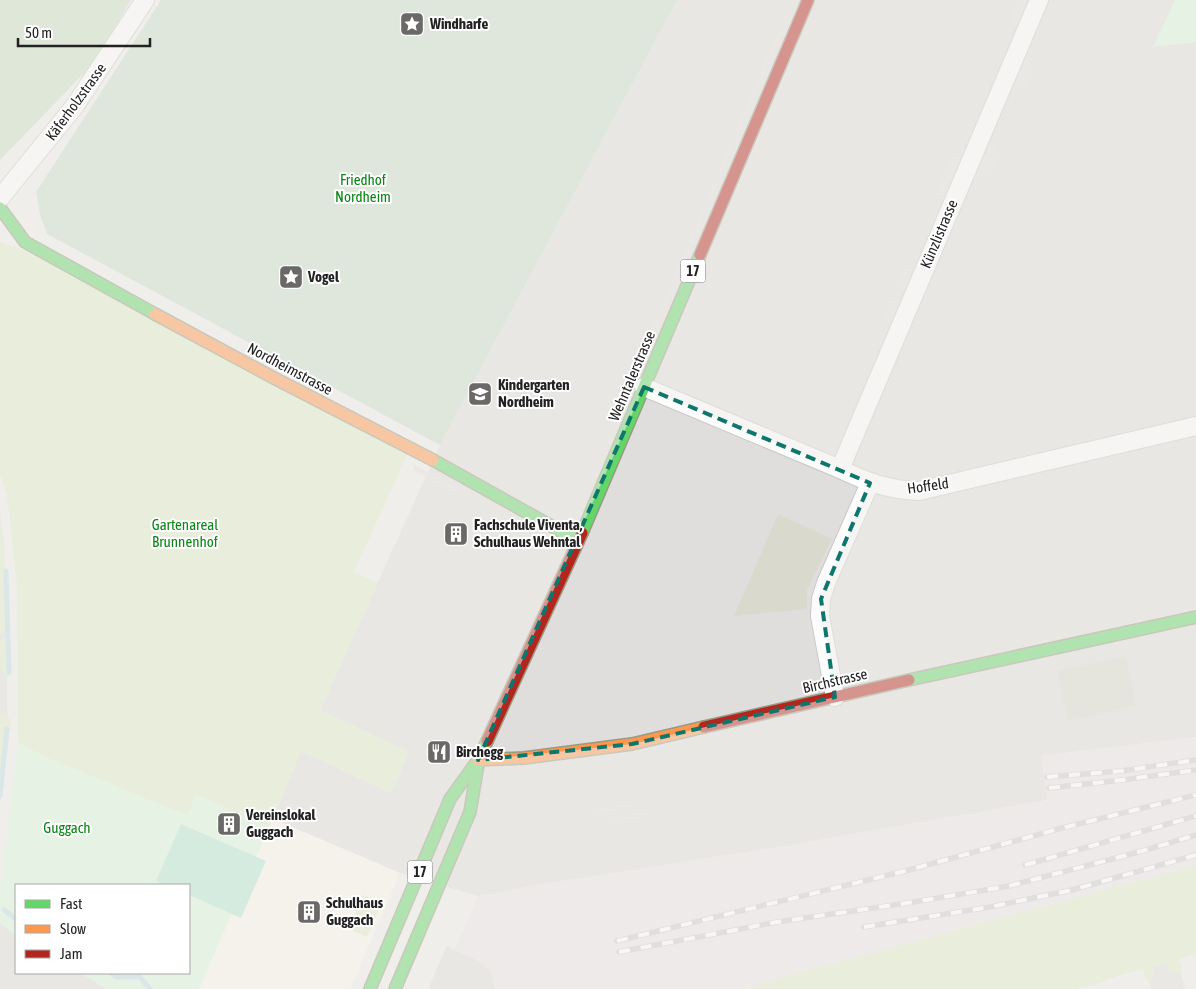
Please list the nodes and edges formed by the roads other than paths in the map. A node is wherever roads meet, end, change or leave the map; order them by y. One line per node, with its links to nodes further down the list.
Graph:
1 (144, 0): 4 (street, Käferholzstrasse)
2 (808, 0): 6 (main road, Wehntalerstrasse / 17)
3 (1039, 0): 8 (street, Künzlistrasse)
4 (0, 198)
5 (0, 208): 10 (main road, Nordheimstrasse)
6 (644, 388): 8 (street, Hoffeld); 10 (main road, Wehntalerstrasse / 17)
7 (1196, 426): 9 (street, Hoffeld)
8 (840, 469): 9 (street, Hoffeld)
9 (870, 483): 12 (street)
10 (578, 541): 13 (main road, Wehntalerstrasse / 17)
11 (1196, 617): 12 (main road, Birchstrasse)
12 (836, 696): 13 (main road, Birchstrasse)
13 (478, 760): 14 (main road, Wehntalerstrasse / 17); 15 (main road, Wehntalerstrasse)
14 (370, 989)
15 (395, 989)

